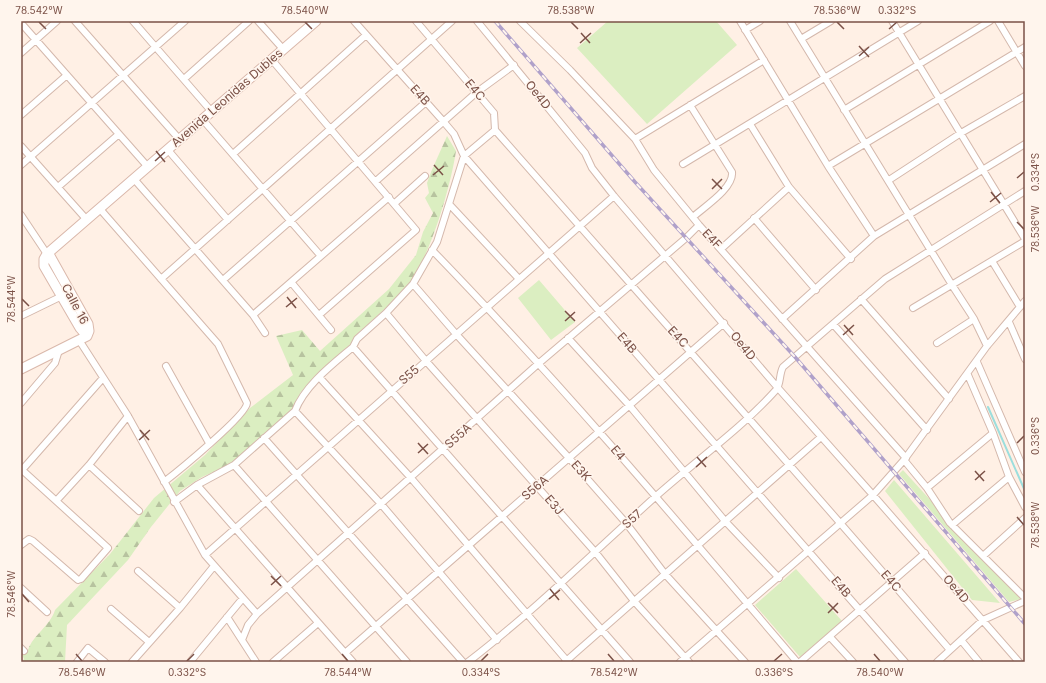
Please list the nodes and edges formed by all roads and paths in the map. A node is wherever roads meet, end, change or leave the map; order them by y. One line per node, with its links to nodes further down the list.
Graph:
1 (57, 21): 27 (street)
2 (75, 21): 40 (street)
3 (132, 21): 28 (street)
4 (185, 21): 28 (street)
5 (249, 21): 42 (street)
6 (258, 21): 30 (street)
7 (316, 21): 30 (main road, Avenida Leonidas Dubles)
8 (354, 21): 24 (street, E4B)
9 (416, 21): 25 (street, E4C)
10 (452, 21): 25 (street)
11 (477, 21): 35 (street, Oe4D)
12 (520, 21): 61 (street, E4F)
13 (740, 21): 22 (street)
14 (760, 21): 22 (street)
15 (790, 21): 26 (street)
16 (830, 21): 26 (street)
17 (892, 21): 23 (street)
18 (918, 21): 23 (street)
19 (990, 21): 36 (street)
20 (998, 21): 31 (street)
21 (21, 23): 27 (street)
22 (745, 30): 34 (street)
23 (899, 32): 36 (street); 41 (street)
24 (366, 35): 38 (street, E4B); 44 (street)
25 (432, 39): 38 (street); 43 (street, E4C)
26 (801, 39): 41 (street)
27 (36, 40): 32 (street); 39 (street)
28 (155, 47): 40 (street); 42 (street)
29 (1025, 47): 31 (street)
30 (283, 49): 33 (main road, Avenida Leonidas Dubles)
31 (1017, 52): 37 (street); 46 (street)
32 (21, 53)
33 (272, 60): 44 (street); 52 (main road, Avenida Leonidas Dubles)
34 (764, 60): 47 (street); 50 (street)
35 (514, 65): 43 (street); 86 (street, Oe4D)
36 (919, 65): 46 (street); 51 (street)
37 (1025, 66)
38 (397, 70): 48 (street, E4B); 57 (street)
39 (67, 75): 49 (street); 53 (street)
40 (123, 75): 49 (street); 62 (street)
41 (824, 78): 47 (street); 51 (street)
42 (184, 79): 52 (street)
43 (477, 92): 55 (street); 58 (street, E4C)
44 (301, 93): 57 (street); 68 (street)
45 (1025, 96): 59 (street)
46 (939, 98): 59 (street); 64 (street)
47 (788, 100): 56 (street); 74 (street)
48 (426, 102): 55 (street, E4B); 71 (street)
49 (92, 103): 60 (street); 70 (street)
50 (690, 105): 61 (street); 63 (street)
51 (844, 110): 64 (street)
52 (212, 112): 54 (main road, Avenida Leonidas Dubles)
53 (21, 115)
54 (203, 120): 62 (main road, Avenida Leonidas Dubles); 68 (street)
55 (443, 121): 69 (street, E4B); 80 (street)
56 (750, 124): 63 (street); 82 (street)
57 (331, 128): 71 (street); 83 (street)
58 (495, 130): 69 (street); 99 (street, E4C)
59 (961, 133): 76 (street); 79 (street)
60 (119, 134): 75 (street); 81 (street)
61 (635, 139): 92 (street, E4F)
62 (180, 140): 67 (main road, Avenida Leonidas Dubles)
63 (715, 144): 72 (street); 92 (street)
64 (865, 144): 74 (street); 79 (street)
65 (1025, 144): 76 (street)
66 (21, 146): 70 (street)
67 (168, 150): 75 (main road, Avenida Leonidas Dubles); 96 (street)
68 (233, 154): 83 (street)
69 (464, 156): 89 (street); 106 (street, E4B)
70 (31, 157): 73 (street); 81 (street)
71 (358, 161): 80 (street); 97 (street)
72 (683, 164)
73 (21, 165)
74 (828, 166): 100 (street)
75 (148, 167): 78 (main road, Avenida Leonidas Dubles)
76 (983, 170): 88 (street); 93 (street)
77 (425, 176): 87 (street)
78 (134, 179): 90 (main road, Avenida Leonidas Dubles); 102 (street)
79 (889, 180): 93 (street)
80 (376, 181): 85 (street)
81 (58, 188): 95 (street)
82 (789, 188): 94 (street); 110 (street)
83 (263, 189): 96 (street); 97 (street)
84 (1025, 191): 88 (street)
85 (389, 196): 87 (street); 108 (street)
86 (614, 196): 99 (street, S55); 109 (street, Oe4D)
87 (395, 203): 129 (street)
88 (1004, 204): 101 (street); 104 (street)
89 (450, 205): 105 (street); 113 (street)
90 (100, 209): 95 (main road, Avenida Leonidas Dubles); 112 (street)
91 (21, 215): 107 (street)
92 (693, 216): 98 (street, E4F)
93 (910, 216): 100 (street); 104 (street)
94 (754, 218): 103 (street); 119 (street)
95 (87, 220): 107 (main road, Avenida Leonidas Dubles)
96 (228, 220): 102 (street)
97 (290, 220): 108 (street); 114 (street)
98 (699, 225): 103 (street, E4F); 109 (street, S55A)
99 (580, 226): 106 (street, S55); 117 (street, E4C)
100 (874, 236): 110 (street)
101 (1025, 240): 111 (street)
102 (196, 249): 112 (street); 114 (street)
103 (721, 249): 131 (street, E4F)
104 (931, 249): 118 (street); 121 (street)
105 (432, 250): 116 (street); 123 (street, E4)
106 (550, 252): 113 (street, S55); 126 (street, E4B)
107 (47, 254): 120 (main road, Calle 16); 139 (main road, Calle 16)
108 (320, 256): 115 (street)
109 (665, 256): 117 (street, S55A); 134 (street, Oe4D)
110 (851, 258): 119 (street)
111 (992, 261): 118 (street); 124 (street)
112 (161, 279): 173 (street)
113 (519, 279): 123 (street, S55)
114 (223, 280): 128 (street)
115 (290, 282): 128 (street); 129 (street)
116 (413, 284): 127 (street); 138 (street, E3K)
117 (630, 285): 126 (street, S55A); 146 (street, E4C)
118 (952, 285): 125 (street); 132 (street)
119 (816, 290): 131 (street)
120 (62, 296): 130 (street); 139 (main road, Calle 16)
121 (861, 300): 135 (street); 160 (street)
122 (1025, 301): 124 (street)
123 (487, 307): 138 (street, S55); 150 (street, E4)
124 (1020, 307): 133 (street)
125 (913, 308)
126 (600, 311): 140 (street, S55A); 156 (street, E4B)
127 (386, 313): 144 (street); 148 (street, E3J)
128 (253, 315): 137 (street)
129 (319, 315): 136 (street)
130 (21, 316)
131 (782, 318): 142 (street, E4F)
132 (974, 319): 141 (street); 143 (street)
133 (1009, 322): 143 (street); 147 (street)
134 (724, 323): 146 (street, S56A); 157 (street, Oe4D)
135 (833, 324): 142 (street); 168 (street)
136 (331, 330)
137 (265, 333)
138 (456, 334): 148 (street, S55); 159 (street, E3K)
139 (83, 338): 145 (main road); 154 (street)
140 (568, 338): 150 (street, S55A); 162 (street)
141 (937, 343)
142 (807, 346): 157 (street); 178 (street, E4F)
143 (988, 346): 149 (street)
144 (353, 347): 155 (street); 158 (street)
145 (59, 350): 152 (main road); 161 (street)
146 (691, 351): 156 (street, S56A); 165 (street, E4C)
147 (1025, 359)
148 (426, 361): 158 (street, S55); 166 (street, E3J)
149 (977, 362): 153 (street); 184 (street)
150 (538, 364): 159 (street, S55A); 169 (street, E4)
151 (166, 366): 173 (street)
152 (21, 369)
153 (968, 375): 160 (street); 170 (street)
154 (103, 378): 164 (street); 182 (street)
155 (320, 378): 163 (street); 167 (street)
156 (659, 379): 162 (street, S56A); 174 (street, E4B)
157 (778, 388): 165 (street, S57); 171 (street, Oe4D)
158 (392, 391): 167 (street, S55); 176 (street)
159 (508, 392): 166 (street, S55A); 177 (street, E3K)
160 (949, 399): 168 (street)
161 (21, 403)
162 (629, 405): 169 (street, S56A); 183 (street)
163 (295, 411): 172 (street); 175 (street)
164 (128, 416): 179 (street); 188 (street)
165 (748, 416): 174 (street, S57); 181 (street, E4C)
166 (478, 418): 176 (street, S55A); 190 (street, E3J)
167 (359, 420): 175 (street, S55); 187 (street)
168 (927, 430): 178 (street)
169 (599, 432): 177 (street, S56A); 194 (street, E4)
170 (993, 433): 186 (street); 191 (street)
171 (821, 437): 181 (street); 193 (street, Oe4D)
172 (264, 438): 180 (street); 185 (street)
173 (209, 443): 188 (street)
174 (716, 445): 183 (street, S57); 192 (street, E4B)
175 (329, 446): 185 (street, S55); 198 (street)
176 (443, 450): 187 (street, S55A); 201 (street)
177 (569, 458): 190 (street, S56A); 204 (street, E3K)
178 (905, 459): 191 (street, E4F); 193 (street)
179 (89, 465): 195 (street); 200 (street)
180 (234, 465): 189 (street); 196 (street)
181 (789, 465): 192 (street); 205 (street, E4C)
182 (22, 470): 195 (street)
183 (685, 472): 194 (street, S57); 203 (street)
184 (1025, 472)
185 (297, 474): 196 (street, S55); 208 (street)
186 (1009, 477): 199 (street); 206 (street)
187 (411, 478): 198 (street, S55A); 210 (street)
188 (164, 482): 197 (street)
189 (197, 485): 197 (street); 207 (street)
190 (537, 486): 201 (street, S56A); 213 (street, E3J)
191 (927, 488): 206 (street, E4F)
192 (757, 493): 203 (street); 212 (street, E4B)
193 (873, 495): 205 (street); 214 (street, Oe4D)
194 (655, 497): 204 (street, S57); 211 (street, E4)
195 (57, 500): 209 (street)
196 (266, 501): 207 (street, S55); 217 (street)
197 (174, 502): 215 (street)
198 (381, 504): 208 (street, S55A); 220 (street)
199 (1025, 507)
200 (139, 511)
201 (502, 516): 210 (street, S56A); 223 (street)
202 (1025, 518): 216 (street)
203 (725, 521): 211 (street); 222 (street)
204 (626, 523): 213 (street, S57); 221 (street, E3K)
205 (841, 523): 212 (street); 224 (street, E4C)
206 (952, 525): 216 (street, E4F)
207 (236, 527): 215 (street, S55); 225 (street)
208 (348, 532): 217 (street, S55A); 228 (street)
209 (21, 545)
210 (469, 546): 220 (street, S56A); 236 (street)
211 (696, 546): 221 (street); 231 (street, E4)
212 (809, 551): 222 (street); 234 (street, E4B)
213 (596, 552): 223 (street, S57); 230 (street, E3J)
214 (925, 554): 224 (street); 239 (street, Oe4D)
215 (205, 555): 218 (street)
216 (983, 556): 229 (street, E4F)
217 (318, 558): 225 (street, S55A); 241 (street)
218 (214, 566): 227 (street); 232 (street)
219 (138, 571): 232 (street)
220 (440, 571): 228 (street, S56A); 246 (street)
221 (665, 574): 230 (street); 243 (street, E3K)
222 (779, 578): 231 (street)
223 (560, 583): 236 (street, S57); 242 (street)
224 (893, 583): 234 (street); 249 (street, E4C)
225 (287, 587): 237 (street, S55A); 240 (street)
226 (21, 588): 235 (street)
227 (243, 598): 237 (street); 238 (street)
228 (408, 599): 241 (street, S56A); 261 (street)
229 (1025, 599): 239 (street)
230 (634, 601): 242 (street); 252 (street, E3J)
231 (748, 604): 243 (street); 266 (street, E4)
232 (180, 608): 248 (street)
233 (111, 609): 248 (street)
234 (861, 610): 244 (street); 269 (street, E4B)
235 (47, 612)
236 (526, 613): 246 (street, S57); 253 (street)
237 (257, 614): 245 (street, S55A)
238 (227, 617): 245 (street); 257 (street)
239 (983, 620): 247 (street); 272 (street, Oe4D)
240 (318, 623): 250 (street); 258 (street)
241 (376, 626): 250 (street, S56A); 260 (street)
242 (602, 629): 253 (street); 263 (street)
243 (717, 630): 252 (street); 265 (street, E3K)
244 (830, 637): 267 (street); 268 (street)
245 (242, 640): 251 (street)
246 (497, 640): 262 (street, S57)
247 (961, 640): 249 (street); 271 (street)
248 (149, 642): 256 (street)
249 (950, 650): 270 (street)
250 (345, 653): 259 (street)
251 (252, 660)
252 (687, 660): 264 (street)
253 (566, 661)
254 (77, 662): 255 (street)
255 (105, 662)
256 (132, 662)
257 (190, 662)
258 (273, 662)
259 (353, 662)
260 (407, 662)
261 (463, 662)
262 (468, 662)
263 (630, 662)
264 (680, 662)
265 (744, 662)
266 (797, 662)
267 (800, 662)
268 (853, 662)
269 (905, 662)
270 (936, 662)
271 (979, 662)
272 (1019, 662)

